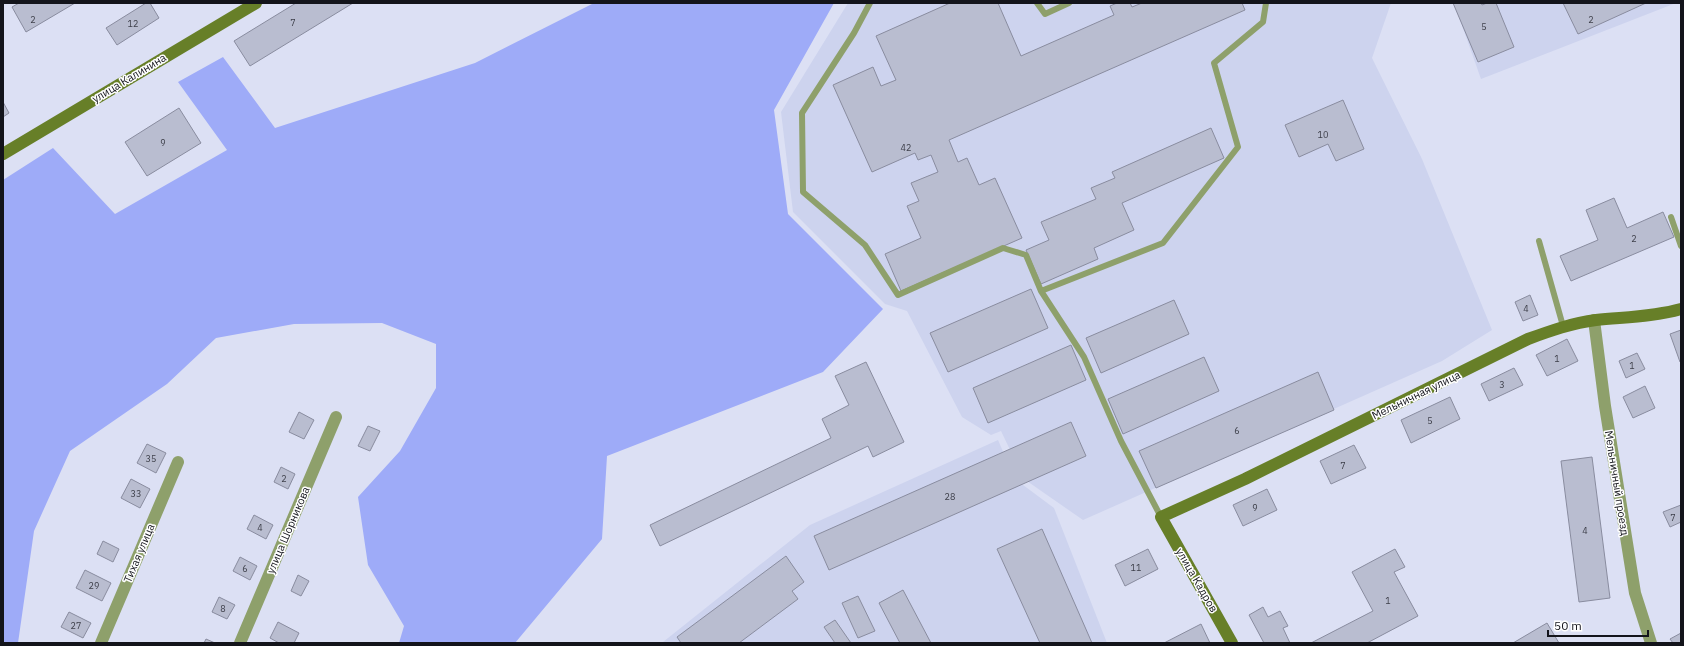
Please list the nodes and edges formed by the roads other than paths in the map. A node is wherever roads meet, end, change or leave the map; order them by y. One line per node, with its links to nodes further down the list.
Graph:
1 (256, 3): 6 (street, улица Калинина)
2 (870, 3): 10 (lane)
3 (1037, 3): 4 (lane)
4 (1069, 3)
5 (1266, 3): 10 (lane)
6 (3, 154)
7 (1671, 217): 9 (lane)
8 (1539, 241): 13 (lane)
9 (1681, 246)
10 (1041, 291): 16 (lane)
11 (1681, 309): 12 (street, Мельничная улица)
12 (1594, 320): 13 (street, Мельничная улица); 20 (street, Мельничный проезд)
13 (1563, 326): 16 (street, Мельничная улица)
14 (336, 417): 18 (street, улица Шорникова)
15 (178, 462): 17 (street, Тихая улица)
16 (1161, 517): 19 (street, улица Кадров)
17 (101, 643)
18 (240, 643)
19 (1232, 643)
20 (1651, 643)

